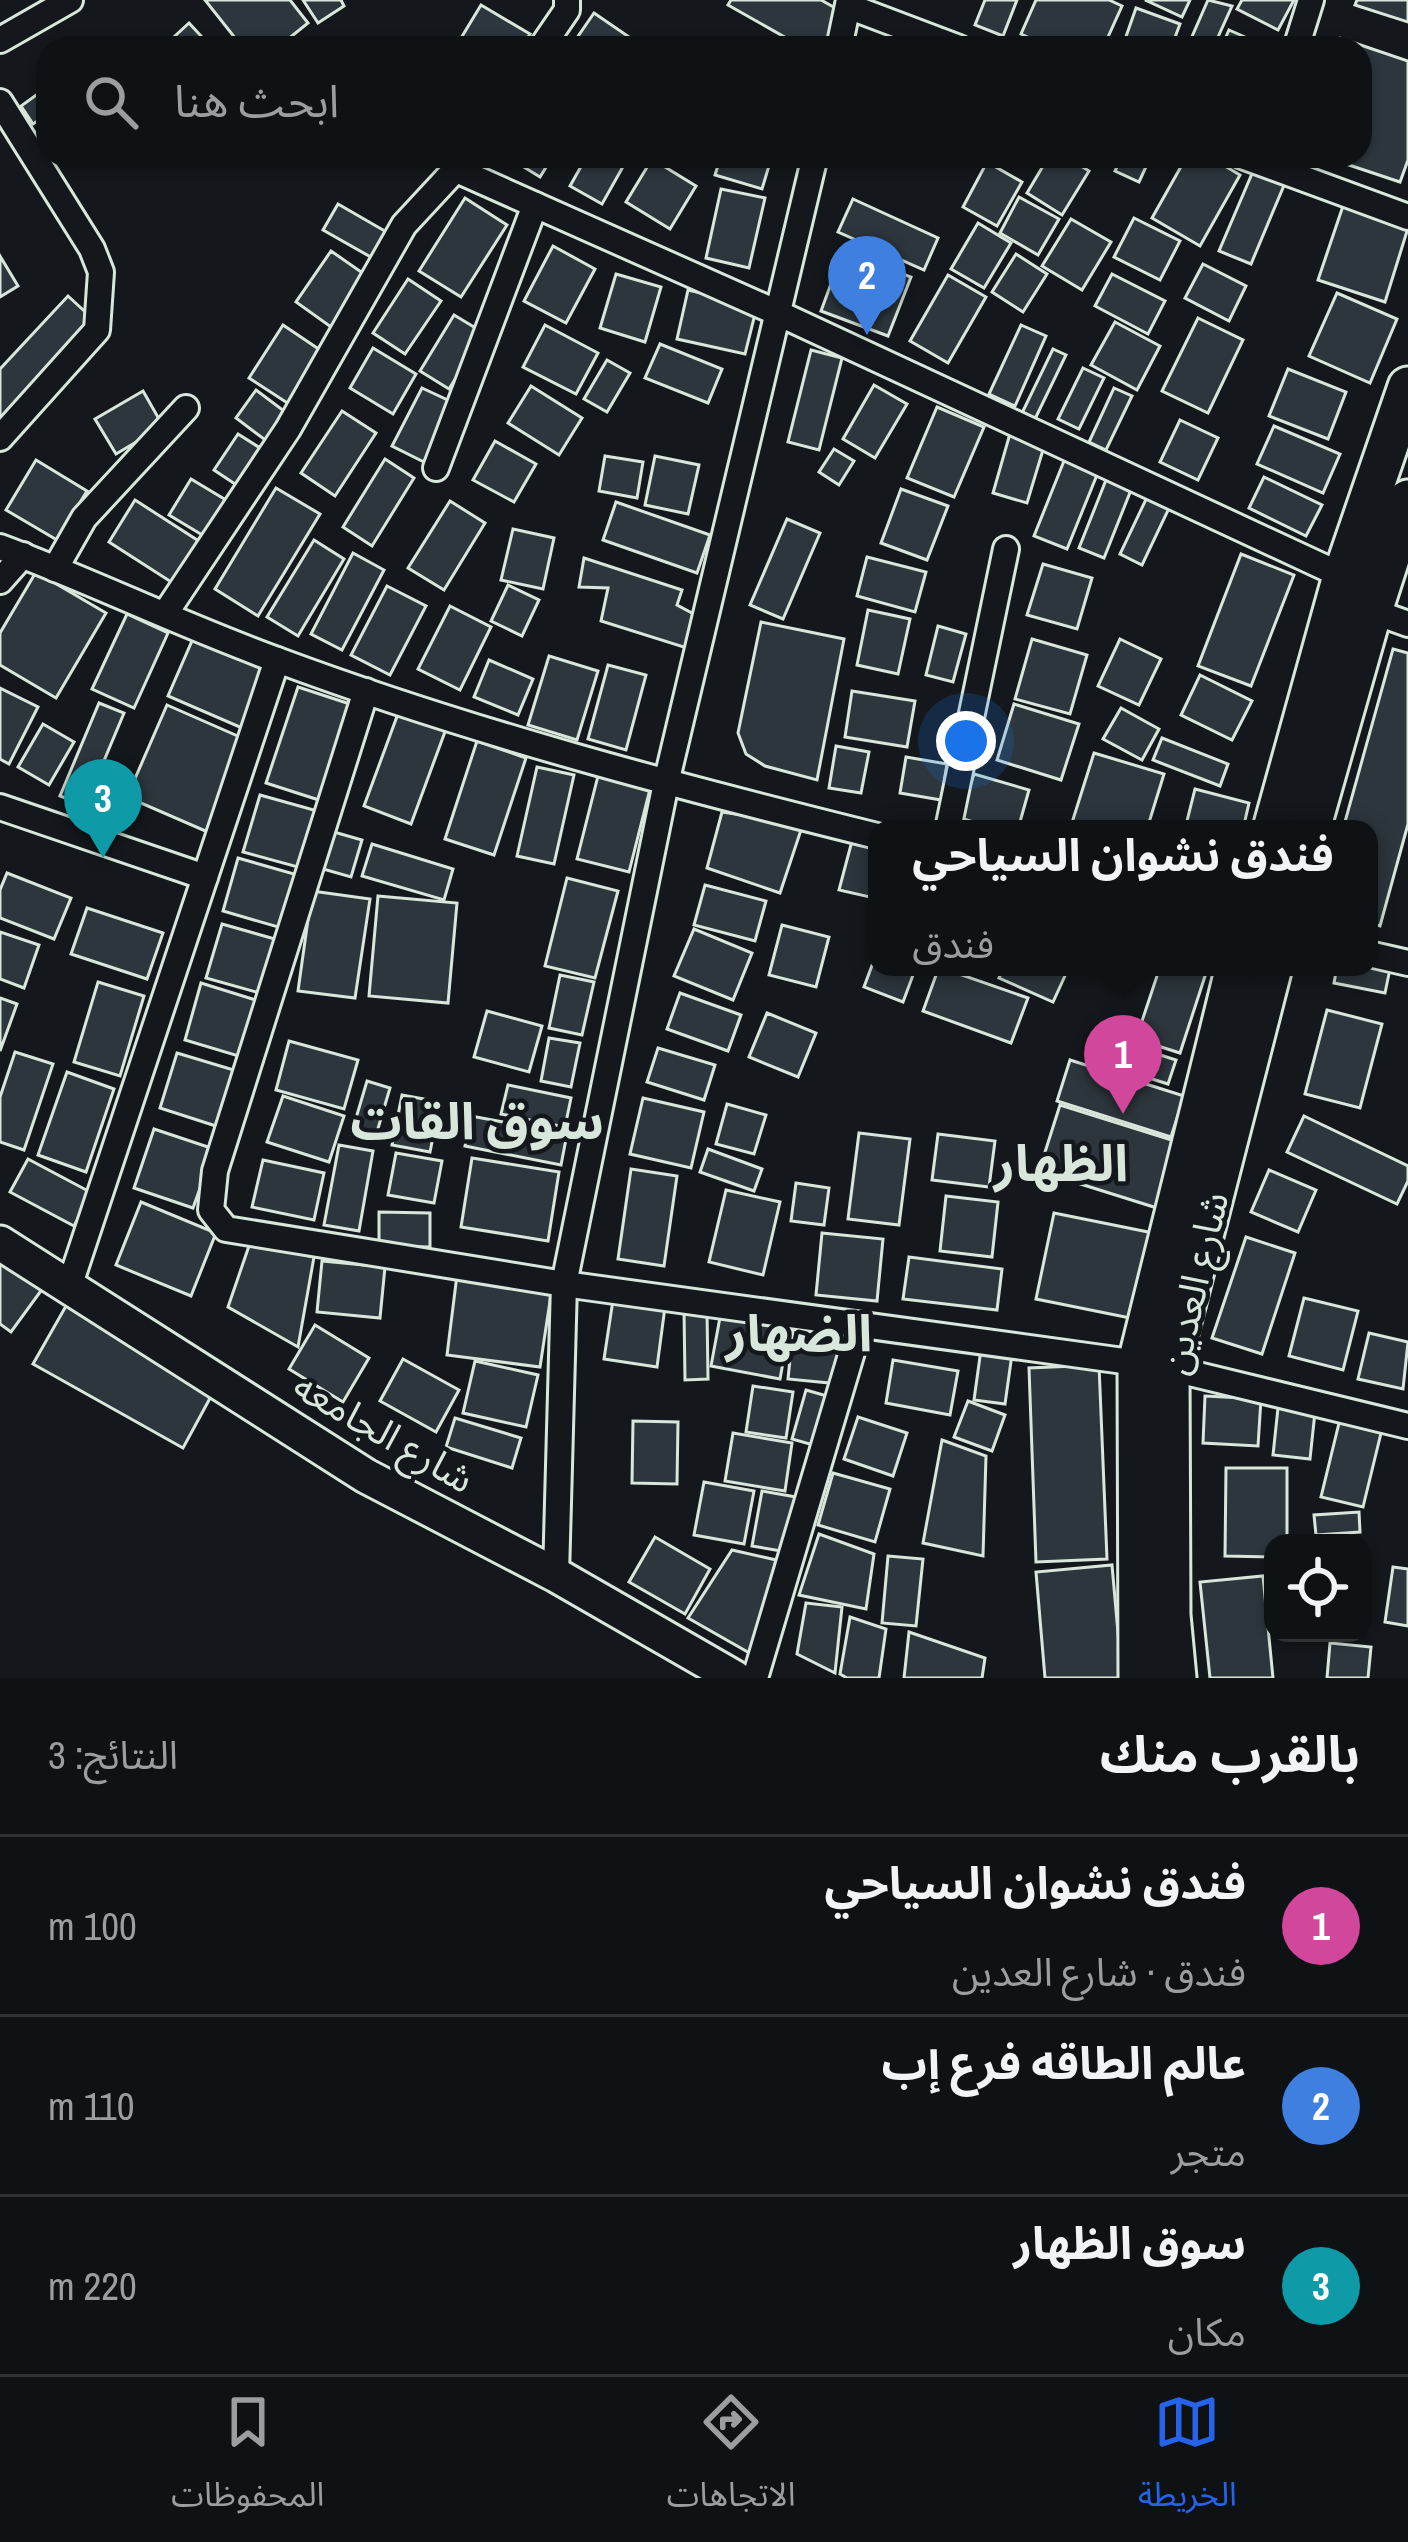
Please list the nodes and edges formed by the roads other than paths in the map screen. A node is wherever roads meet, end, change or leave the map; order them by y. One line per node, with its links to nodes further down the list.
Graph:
1 (70, 0): 9 (street)
2 (567, 0): 5 (street)
3 (1311, 0): 8 (street)
4 (849, 3): 6 (street); 7 (street)
5 (549, 36)
6 (842, 36)
7 (930, 36)
8 (1300, 36)
9 (0, 40)
10 (0, 102): 11 (street)
11 (36, 160)
12 (41, 168): 22 (street)
13 (458, 168): 30 (street)
14 (472, 168): 17 (street)
15 (812, 168): 19 (street)
16 (1278, 168): 18 (street)
17 (535, 205): 19 (street); 23 (street)
18 (1408, 217)
19 (780, 314): 28 (street); 34 (street)
20 (1408, 387): 28 (main road)
21 (186, 408): 27 (street)
22 (0, 438)
23 (436, 467)
24 (1408, 500): 31 (main road)
25 (1006, 549): 36 (street)
26 (11, 551): 27 (street); 29 (street)
27 (56, 568): 30 (street)
28 (1343, 576): 37 (main road)
29 (0, 581)
30 (166, 614): 32 (street)
31 (1390, 617): 38 (main road)
32 (277, 660): 33 (street); 40 (street)
33 (366, 691): 34 (street); 46 (street)
34 (666, 784): 39 (street); 46 (street)
35 (0, 807): 40 (street)
36 (950, 820)
37 (1275, 820)
38 (1313, 820)
39 (868, 834)
40 (205, 877): 47 (street)
41 (1378, 956): 42 (street)
42 (1408, 963)
43 (1235, 976): 49 (main road, شارع العدين)
44 (1269, 976): 49 (main road, شارع العدين)
45 (0, 1243): 47 (street, شارع الجامعه)
46 (564, 1284): 48 (street); 51 (street)
47 (69, 1287): 51 (street, شارع الجامعه)
48 (860, 1325): 49 (street); 53 (street)
49 (1153, 1365): 50 (street); 54 (main road, شارع العدين); 55 (main road, شارع العدين)
50 (1408, 1426)
51 (556, 1575): 52 (street, شارع الجامعه)
52 (735, 1678)
53 (755, 1678)
54 (1139, 1678)
55 (1176, 1678)

